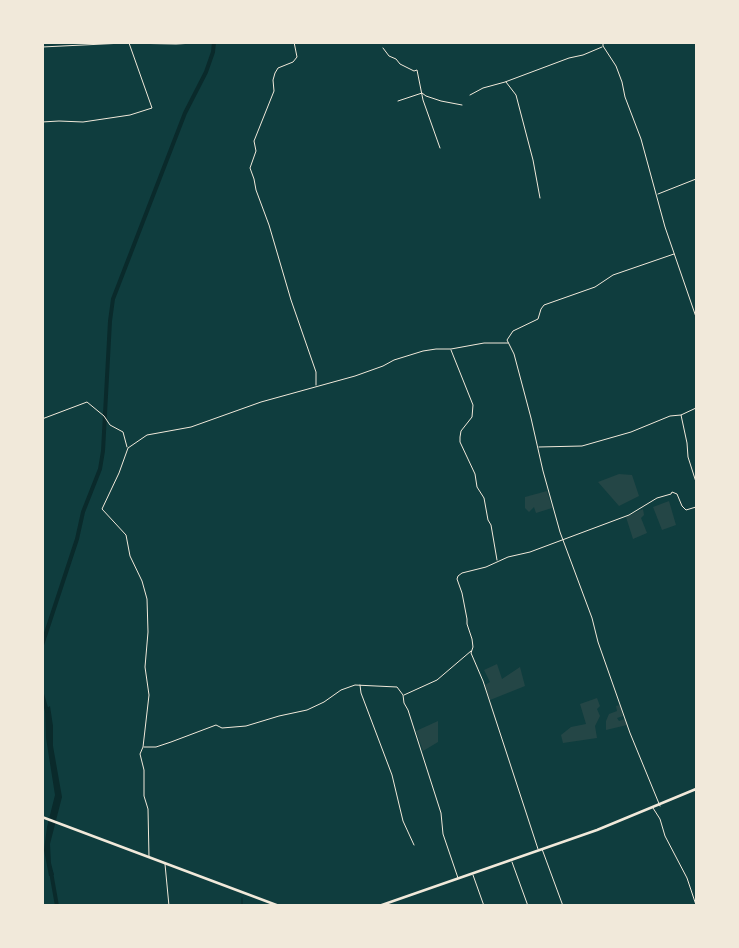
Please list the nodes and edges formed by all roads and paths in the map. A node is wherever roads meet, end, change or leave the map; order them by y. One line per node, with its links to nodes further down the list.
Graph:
1 (213, 42): 8 (street)
2 (222, 42): 3 (street)
3 (252, 42): 4 (street)
4 (282, 42)
5 (294, 42): 26 (street)
6 (603, 42): 9 (street)
7 (124, 43): 8 (street); 10 (street)
8 (129, 43): 17 (street)
9 (603, 46): 12 (street); 20 (street)
10 (42, 47)
11 (383, 48): 13 (street)
12 (505, 82): 14 (street); 21 (street)
13 (422, 93): 15 (street); 16 (street); 18 (street)
14 (470, 95)
15 (398, 101)
16 (462, 105)
17 (42, 122)
18 (440, 148)
19 (696, 179): 20 (street)
20 (656, 194): 22 (street)
21 (540, 198)
22 (674, 254): 23 (street); 24 (street)
23 (696, 317)
24 (508, 343): 25 (street); 30 (street)
25 (451, 349): 26 (street); 35 (street)
26 (316, 386): 31 (street)
27 (696, 408): 28 (street)
28 (681, 415): 30 (street); 32 (street)
29 (42, 419): 31 (street)
30 (539, 447): 34 (street)
31 (128, 448): 39 (street)
32 (696, 482)
33 (696, 507): 34 (street)
34 (562, 540): 35 (street); 41 (street)
35 (497, 561): 36 (street)
36 (472, 651): 38 (street); 45 (street)
37 (360, 685): 38 (street); 39 (street); 44 (street)
38 (403, 695): 50 (street)
39 (143, 747): 46 (street)
40 (696, 790): 41 (main road)
41 (660, 806): 42 (main road)
42 (653, 808): 45 (main road); 51 (street)
43 (42, 817): 46 (main road)
44 (414, 845)
45 (540, 850): 47 (main road); 57 (street)
46 (149, 857): 48 (main road)
47 (511, 860): 49 (main road); 56 (street)
48 (164, 864): 52 (street); 53 (main road)
49 (472, 874): 50 (main road); 55 (street)
50 (458, 879): 54 (main road)
51 (696, 905)
52 (169, 906)
53 (279, 906)
54 (378, 906)
55 (484, 906)
56 (528, 906)
57 (562, 906)

